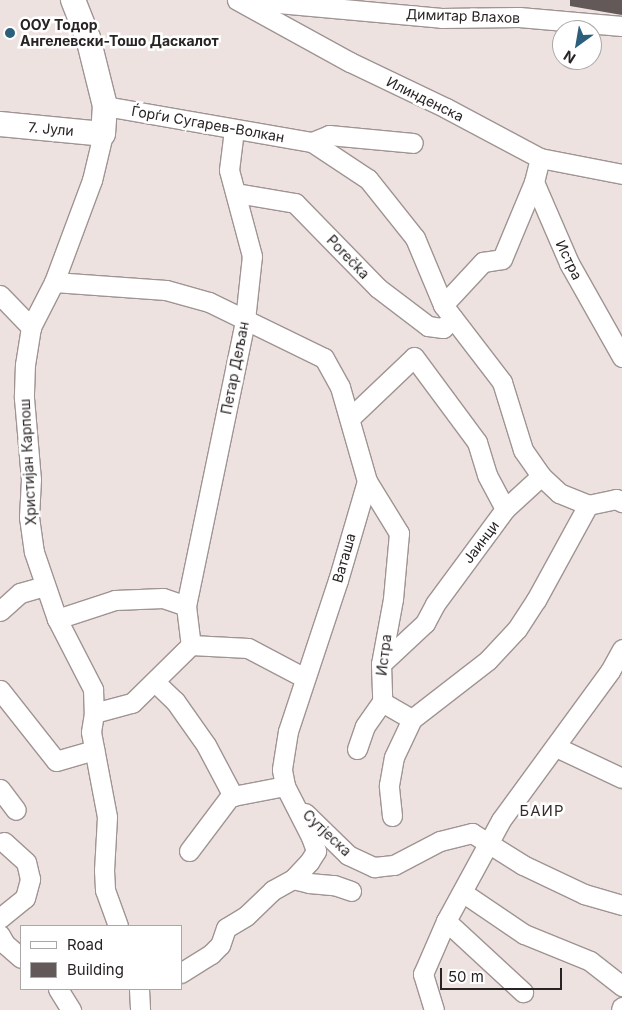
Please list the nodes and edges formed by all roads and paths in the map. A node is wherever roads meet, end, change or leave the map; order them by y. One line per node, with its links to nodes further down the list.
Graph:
1 (73, 0): 6 (street, Христијан Карпош)
2 (237, 0): 12 (street, Илинденска)
3 (245, 0): 4 (street, Димитар Влахов)
4 (520, 8): 5 (street, Димитар Влахов)
5 (622, 26)
6 (104, 106): 8 (street, Ѓорѓи Сугарев-Волкан); 9 (street, Христијан Карпош)
7 (0, 124): 9 (street, 7. Јули)
8 (234, 130): 10 (street, Ѓорѓи Сугарев-Волкан); 15 (street, Петар Дељан)
9 (103, 134): 16 (street, Христијан Карпош)
10 (312, 142): 11 (street, Ѓорѓи Сугарев-Волкан); 18 (street, Ѓорѓи Сугарев-Волкан)
11 (413, 143)
12 (540, 158): 13 (street, Илинденска); 14 (street)
13 (622, 174)
14 (534, 182): 18 (street); 21 (street, Истра)
15 (236, 193): 18 (street, Porečka); 19 (street, Петар Дељан)
16 (54, 282): 19 (street); 20 (street, Христијан Карпош)
17 (0, 295): 20 (street)
18 (448, 311): 23 (street, Ѓорѓи Сугарев-Волкан)
19 (245, 320): 22 (street); 29 (street, Петар Дељан)
20 (31, 327): 28 (street, Христијан Карпош)
21 (622, 358)
22 (350, 418): 24 (street); 27 (street, Јаинци)
23 (541, 476): 26 (street, Ѓорѓи Сугарев-Волкан); 27 (street)
24 (367, 481): 34 (street, Истра); 35 (street, Ваташа)
25 (622, 502): 26 (street)
26 (588, 505): 40 (street)
27 (506, 509): 34 (street, Јаинци)
28 (45, 586): 30 (street); 31 (street, Христијан Карпош)
29 (186, 606): 31 (street); 32 (street, Петар Дељан)
30 (0, 611)
31 (57, 619): 39 (street, Христијан Карпош)
32 (190, 645): 35 (street); 36 (street)
33 (622, 649): 41 (street)
34 (381, 664): 38 (street, Истра)
35 (305, 678): 47 (street, Ваташа)
36 (155, 682): 39 (street); 46 (street)
37 (0, 690): 43 (street)
38 (382, 702): 40 (street); 42 (street)
39 (94, 713): 43 (street, Христијан Карпош)
40 (412, 719): 49 (street)
41 (556, 747): 44 (street); 51 (street)
42 (357, 749)
43 (94, 750): 59 (street, Христијан Карпош)
44 (622, 778)
45 (0, 789): 48 (street)
46 (232, 794): 47 (street); 52 (street)
47 (290, 794): 51 (street, Сутјеска); 53 (street, Ваташа)
48 (16, 810)
49 (392, 816)
50 (4, 842): 57 (street)
51 (489, 842): 55 (street); 56 (street)
52 (189, 851)
53 (293, 879): 54 (street); 62 (street, Ваташа)
54 (351, 891)
55 (462, 892): 58 (street); 63 (street)
56 (622, 906)
57 (0, 918)
58 (446, 921): 66 (street); 69 (street)
59 (118, 925)
60 (0, 935): 61 (street)
61 (20, 957)
62 (182, 972)
63 (622, 986)
64 (59, 990): 67 (street)
65 (139, 990): 68 (street)
66 (523, 992)
67 (71, 1010)
68 (140, 1010)
69 (434, 1010)

